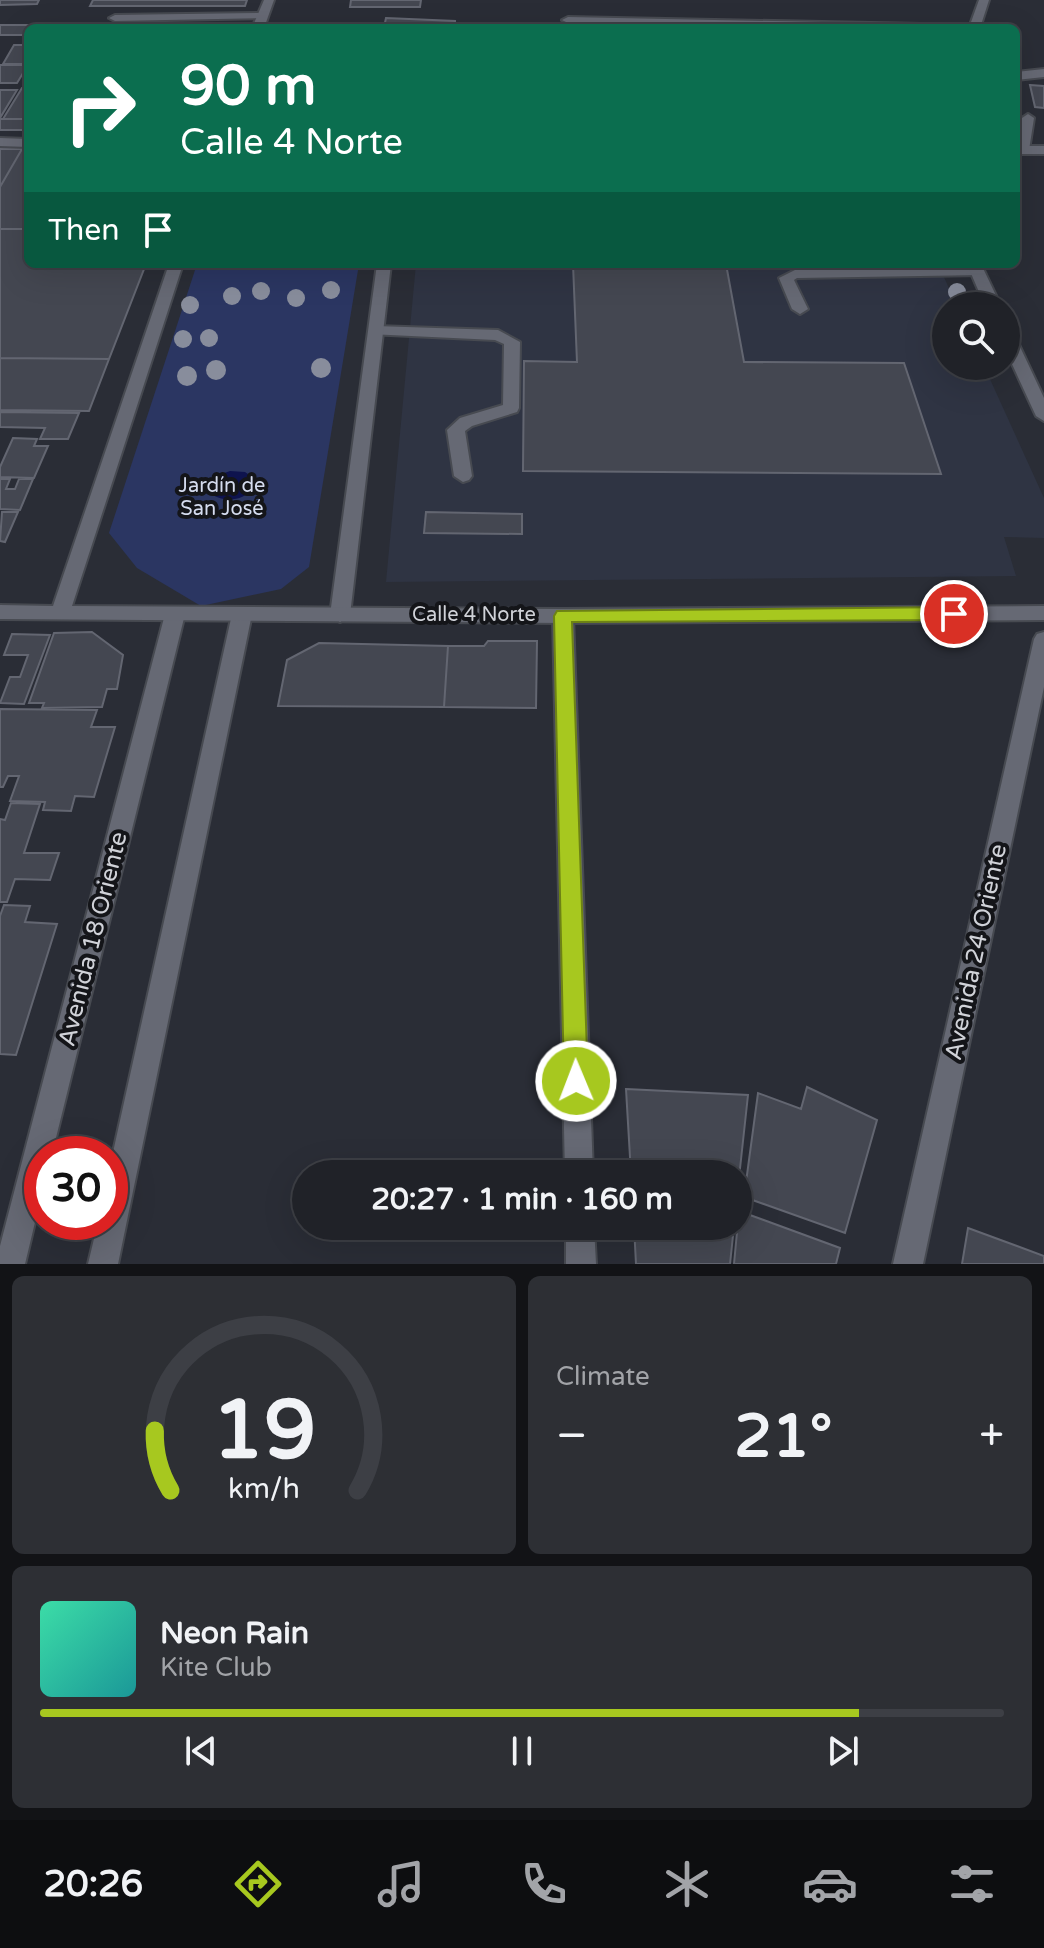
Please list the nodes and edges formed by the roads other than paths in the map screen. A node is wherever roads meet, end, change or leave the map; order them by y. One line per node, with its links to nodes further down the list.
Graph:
1 (269, 0): 3 (street)
2 (984, 0): 8 (street)
3 (263, 16): 4 (street); 6 (street)
4 (115, 18)
5 (568, 19): 7 (street)
6 (260, 24)
7 (794, 24)
8 (975, 24)
9 (1044, 73): 10 (street)
10 (1020, 76)
11 (1022, 115): 12 (street); 13 (street)
12 (1044, 119)
13 (1020, 138)
14 (0, 142): 15 (street)
15 (24, 143)
16 (1020, 150): 17 (street)
17 (1044, 150)
18 (175, 268): 28 (street)
19 (383, 268): 23 (street)
20 (976, 268): 21 (street); 22 (street)
21 (987, 292)
22 (800, 309)
23 (375, 331): 26 (street); 32 (street)
24 (1020, 364): 25 (street)
25 (1044, 416)
26 (463, 476)
27 (0, 612): 28 (street, Calle 4 Norte)
28 (60, 613): 30 (street, Calle 4 Norte)
29 (1044, 613): 33 (street, Calle 4 Norte)
30 (175, 614): 31 (street, Calle 4 Norte); 37 (street, Avenida 18 Oriente)
31 (242, 614): 32 (street, Calle 4 Norte); 38 (street)
32 (340, 615): 33 (street, Calle 4 Norte)
33 (563, 616): 35 (street)
34 (1044, 639): 40 (street, Avenida 24 Oriente)
35 (579, 1160)
36 (580, 1240): 39 (street)
37 (10, 1264)
38 (103, 1264)
39 (581, 1264)
40 (908, 1264)

